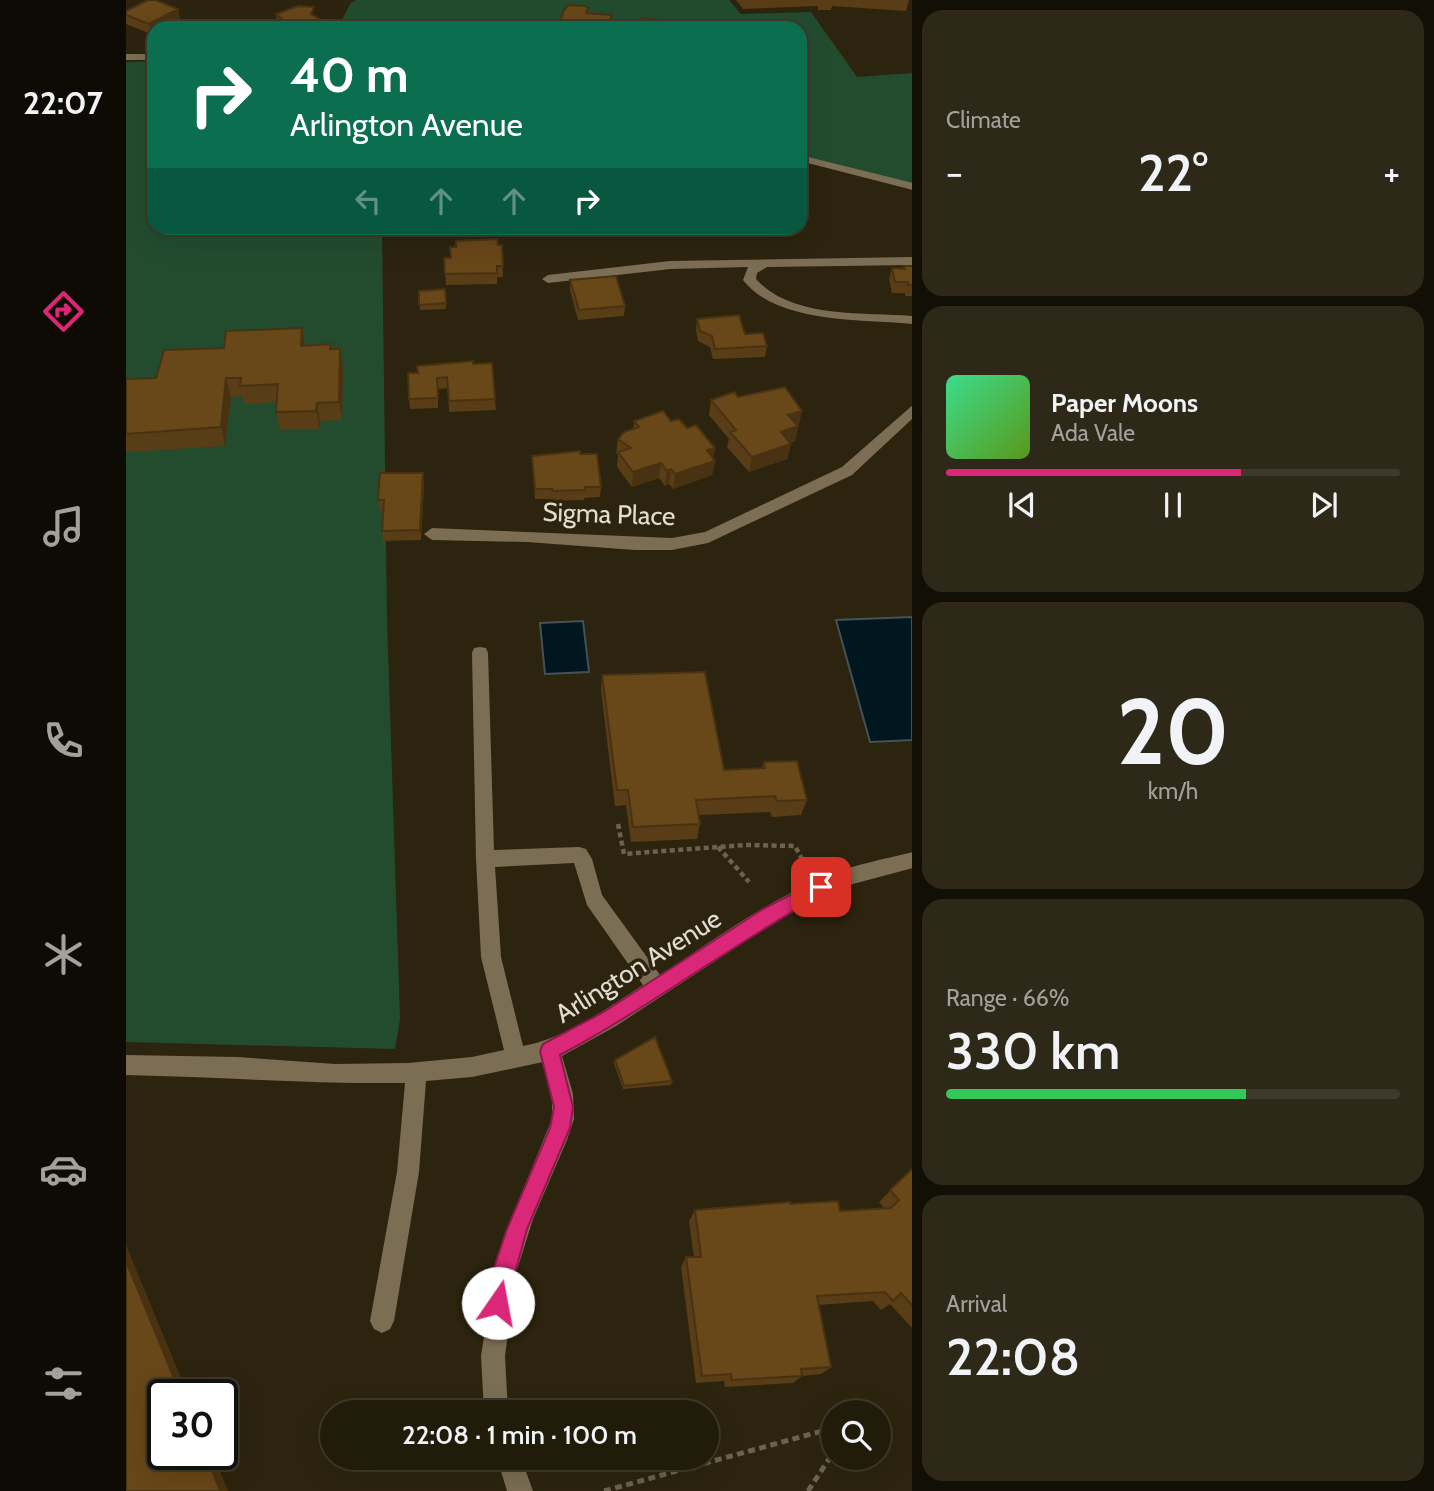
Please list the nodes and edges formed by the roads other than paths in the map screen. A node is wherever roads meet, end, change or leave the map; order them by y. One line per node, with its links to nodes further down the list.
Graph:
1 (126, 57): 2 (street)
2 (147, 57)
3 (807, 160): 4 (street)
4 (912, 187)
5 (912, 261): 6 (street)
6 (763, 264): 7 (street); 8 (street)
7 (548, 279)
8 (912, 320)
9 (912, 410): 10 (street, Sigma Place)
10 (432, 534)
11 (480, 653): 12 (street)
12 (485, 859): 14 (street); 16 (street)
13 (912, 860): 14 (street, Arlington Avenue)
14 (657, 988): 15 (street, Arlington Avenue)
15 (550, 1051): 16 (street, Arlington Avenue); 20 (street)
16 (516, 1058): 18 (street, Arlington Avenue)
17 (126, 1065): 18 (street, Arlington Avenue)
18 (416, 1073): 19 (street)
19 (382, 1321)
20 (494, 1400)
21 (513, 1470): 22 (street)
22 (520, 1491)

